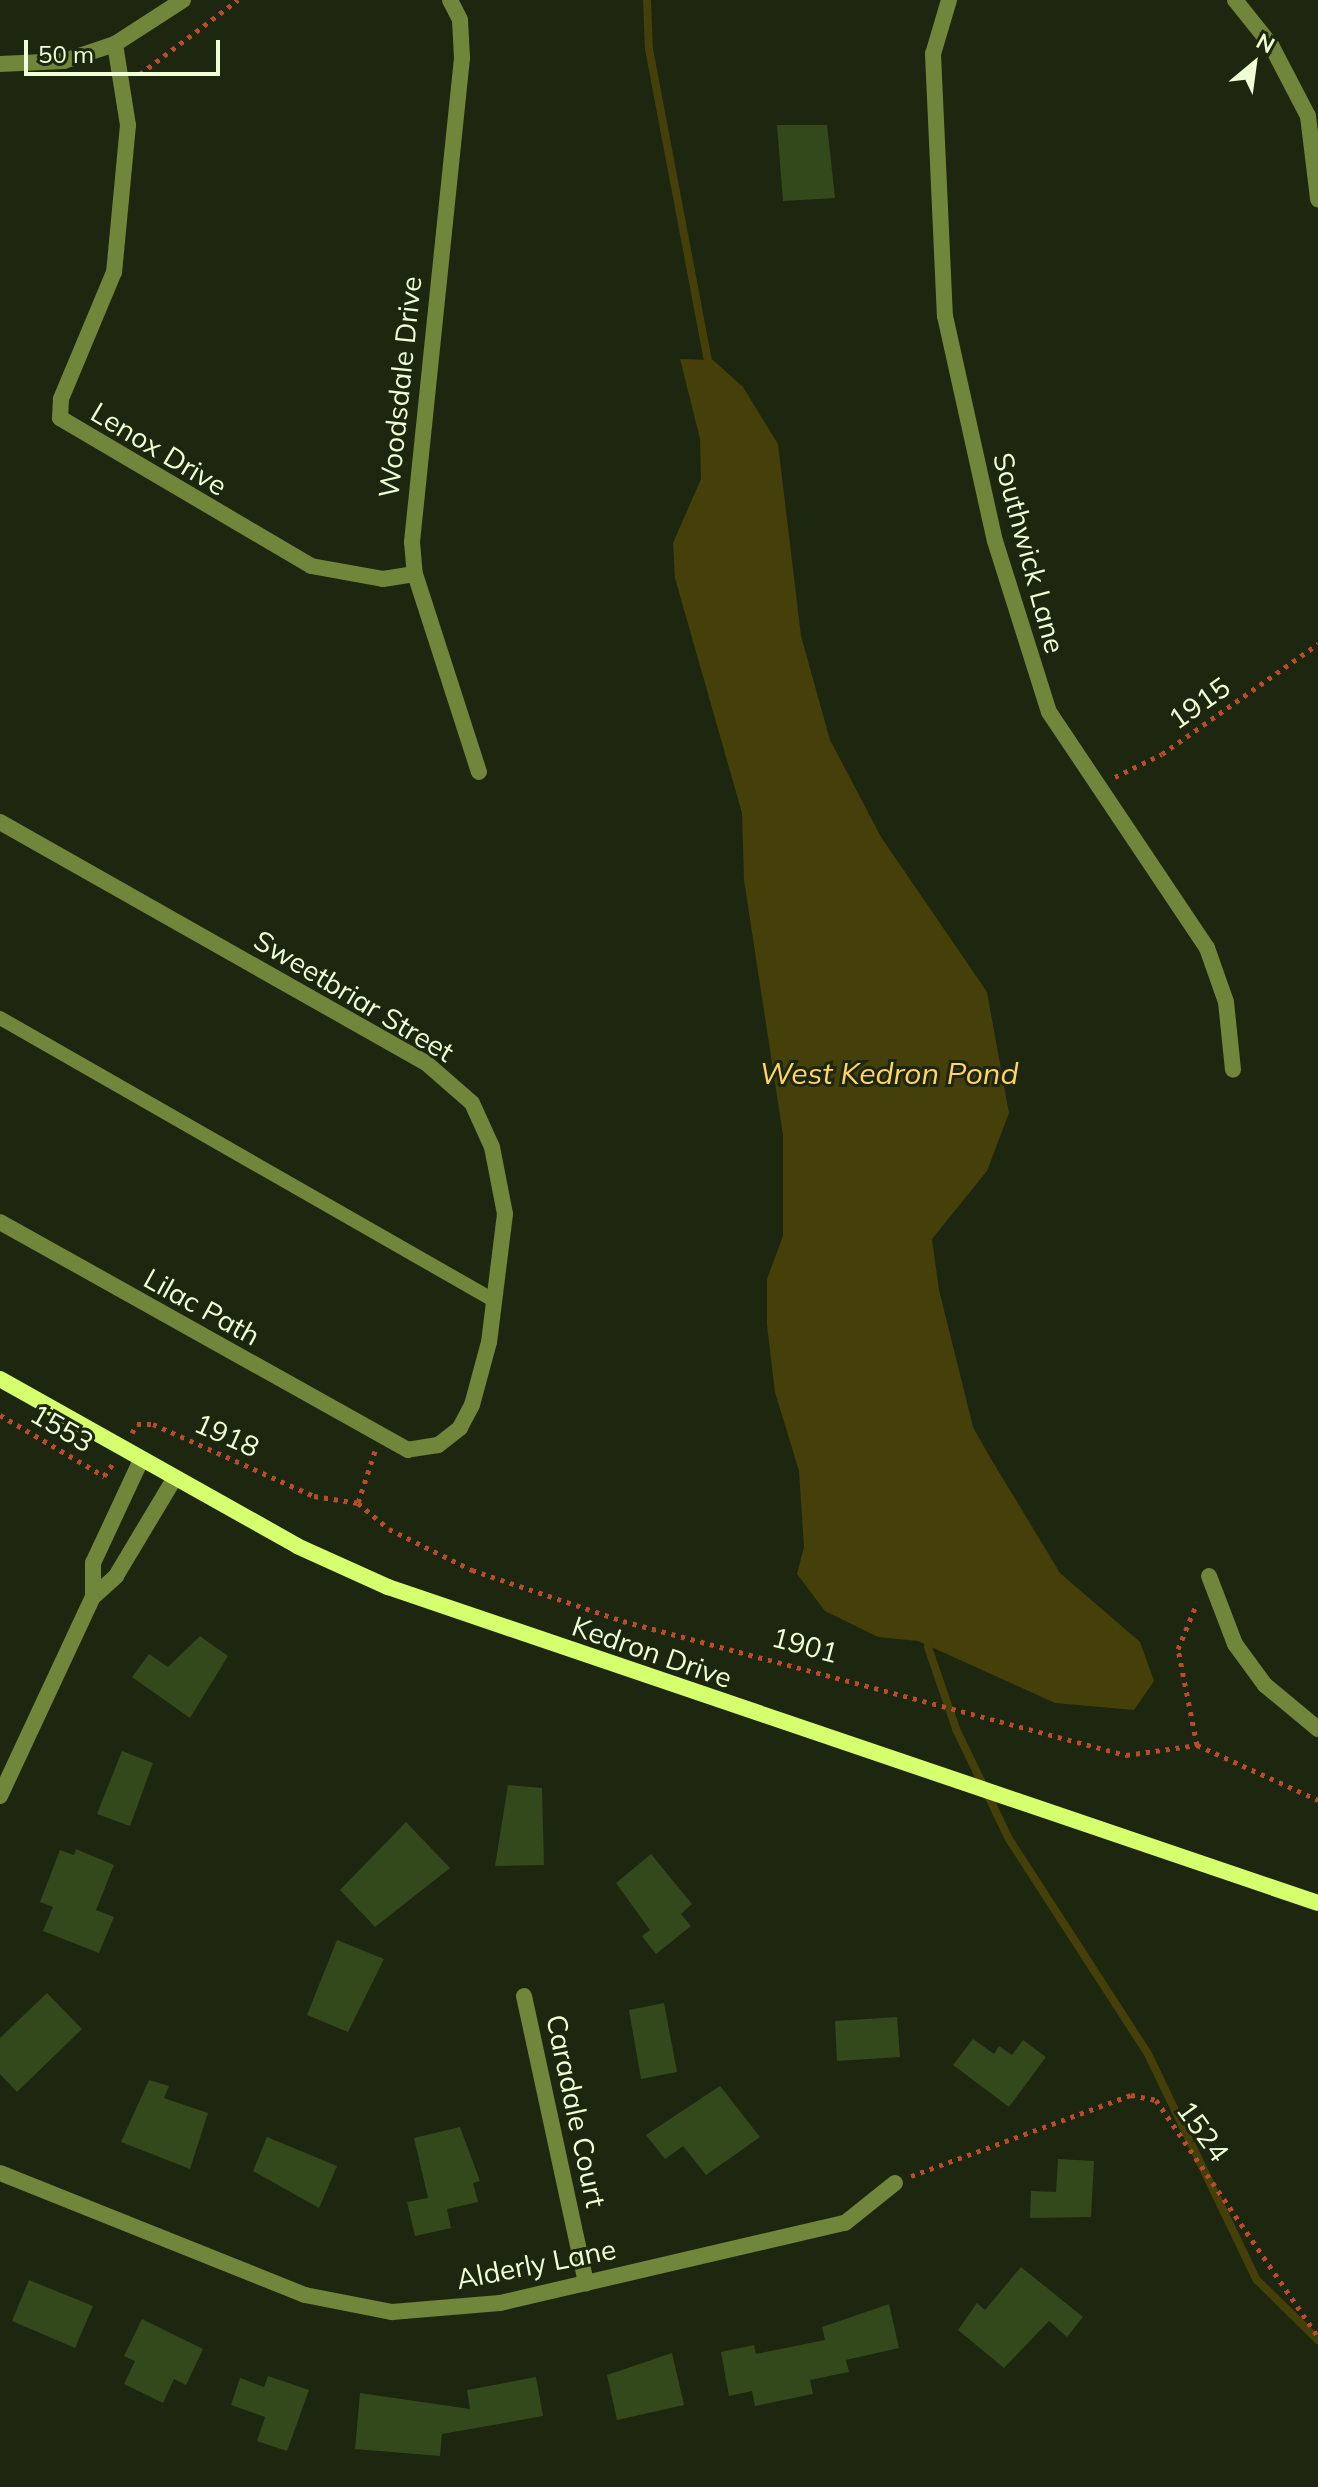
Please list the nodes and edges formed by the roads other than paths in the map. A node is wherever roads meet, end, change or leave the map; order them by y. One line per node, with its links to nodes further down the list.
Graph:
1 (183, 0): 5 (street)
2 (450, 0): 9 (street, Woodsdale Drive)
3 (949, 0): 13 (street, Southwick Lane)
4 (1235, 0): 7 (street)
5 (115, 44): 6 (street); 9 (street, Lenox Drive)
6 (0, 64)
7 (1313, 115): 8 (street)
8 (1318, 199)
9 (415, 574): 10 (street, Woodsdale Drive)
10 (479, 772)
11 (0, 822): 15 (street, Sweetbriar Street)
12 (0, 1018): 15 (lane)
13 (1233, 1070)
14 (0, 1222): 17 (street, Lilac Path)
15 (495, 1301): 17 (street, Sweetbriar Street)
16 (0, 1379): 18 (street, Kedron Drive)
17 (379, 1436)
18 (141, 1460): 19 (street, Kedron Drive); 21 (street)
19 (174, 1479): 21 (street); 24 (street, Kedron Drive)
20 (1209, 1576): 22 (street)
21 (93, 1597): 23 (street)
22 (1318, 1729)
23 (0, 1796)
24 (1318, 1903)
25 (524, 1996): 28 (street, Caradale Court)
26 (0, 2173): 28 (street, Alderly Lane)
27 (895, 2183): 28 (street, Alderly Lane)
28 (586, 2283)

